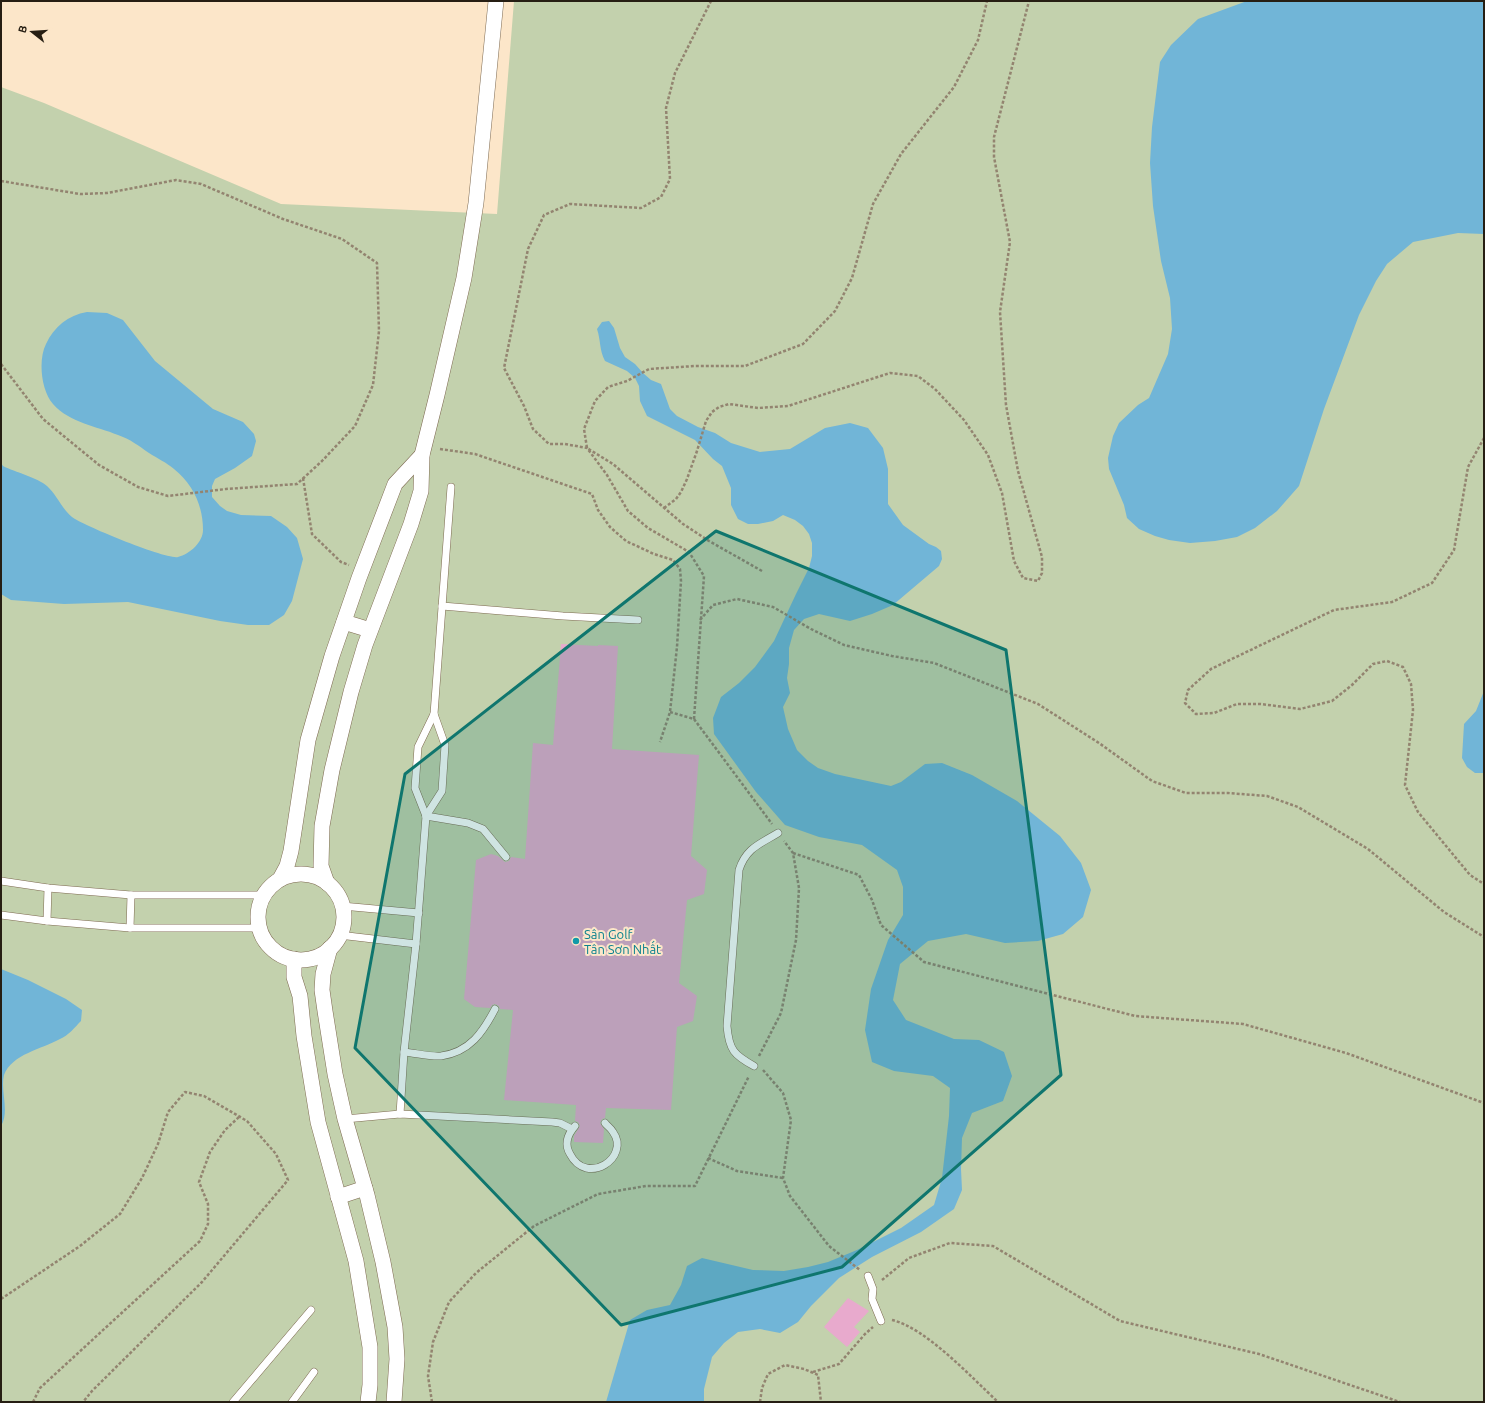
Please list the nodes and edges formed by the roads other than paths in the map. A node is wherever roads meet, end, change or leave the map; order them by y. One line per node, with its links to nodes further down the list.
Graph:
1 (496, 1): 2 (street)
2 (423, 451): 6 (street); 7 (street)
3 (451, 487): 4 (lane)
4 (442, 606): 5 (lane); 8 (lane)
5 (638, 620)
6 (344, 622): 7 (street); 12 (street)
7 (370, 630): 14 (street)
8 (434, 714): 9 (lane); 9 (lane)
9 (426, 816): 11 (lane); 19 (lane)
10 (778, 833): 30 (lane)
11 (506, 857)
12 (280, 879): 14 (street); 17 (street)
13 (1, 881): 15 (lane)
14 (327, 883): 18 (street)
15 (48, 888): 16 (lane); 21 (lane)
16 (131, 895): 17 (lane); 22 (lane)
17 (263, 895): 23 (street)
18 (342, 906): 19 (lane); 24 (street)
19 (419, 913): 25 (lane)
20 (1, 915): 21 (lane)
21 (47, 921): 22 (lane)
22 (130, 928): 23 (lane)
23 (259, 928): 27 (street)
24 (339, 935): 25 (lane); 26 (street)
25 (416, 944): 29 (lane)
26 (330, 948): 27 (street); 32 (street)
27 (294, 959): 35 (street)
28 (495, 1009): 29 (lane)
29 (404, 1052): 31 (lane)
30 (755, 1064)
31 (400, 1114): 32 (lane); 33 (lane)
32 (345, 1119): 34 (street)
33 (605, 1123)
34 (365, 1188): 35 (street); 43 (street)
35 (338, 1197): 42 (street)
36 (868, 1276): 38 (lane)
37 (311, 1310): 40 (lane)
38 (881, 1321)
39 (314, 1372): 41 (lane)
40 (233, 1402)
41 (292, 1402)
42 (368, 1402)
43 (394, 1402)

